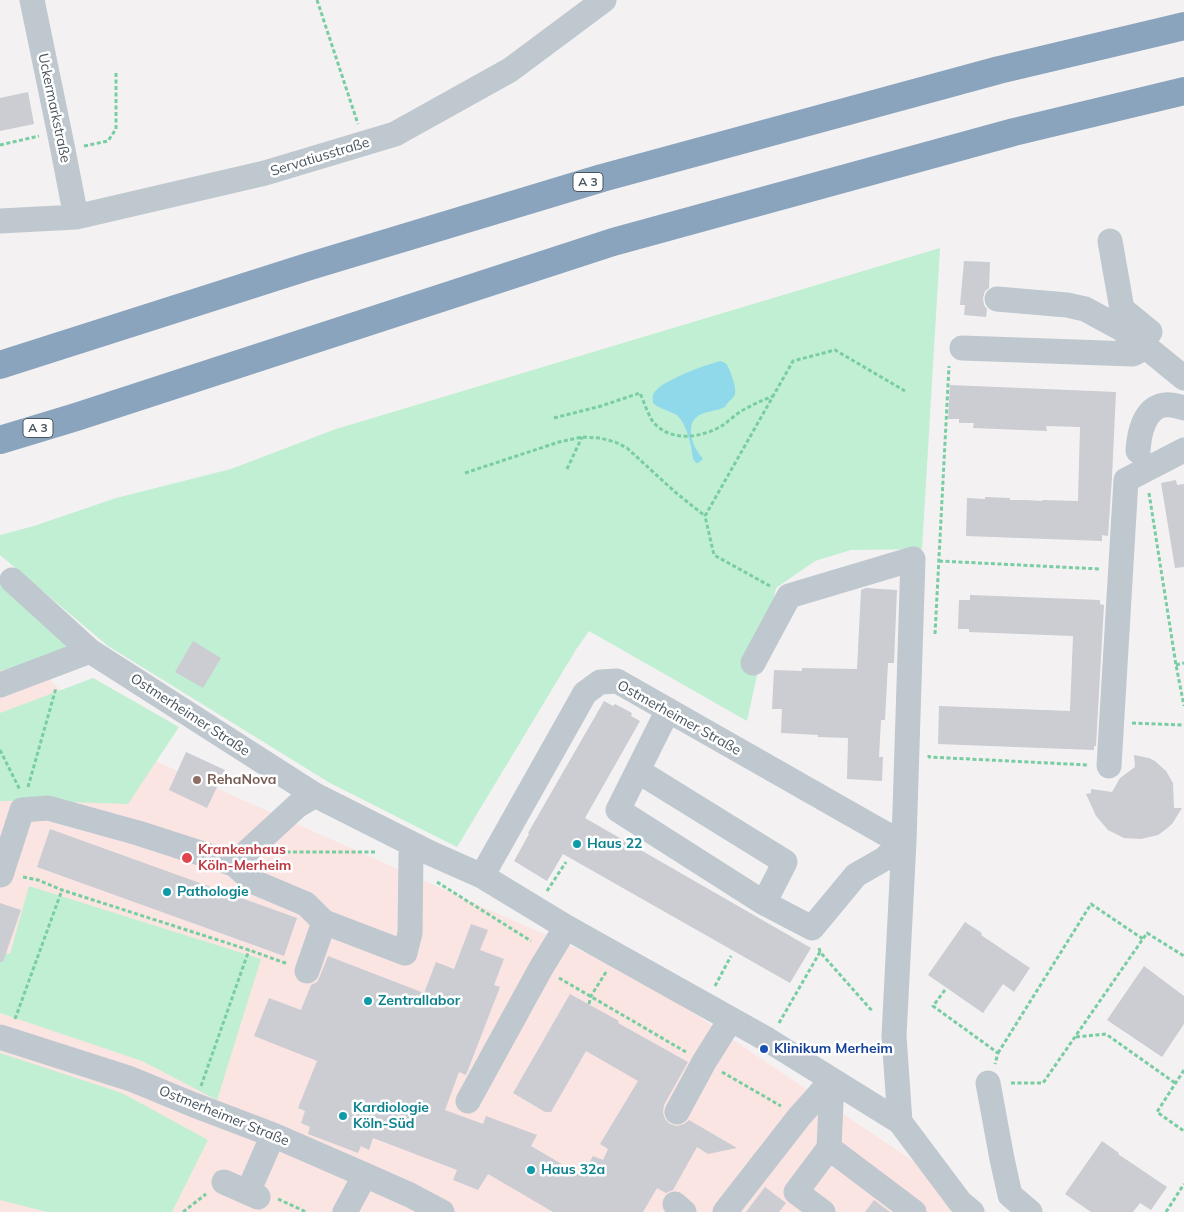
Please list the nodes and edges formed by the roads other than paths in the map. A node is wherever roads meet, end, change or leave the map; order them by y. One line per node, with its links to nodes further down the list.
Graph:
1 (32, 0): 5 (street, Uckermarkstraße)
2 (604, 0): 5 (street, Servatiusstraße)
3 (1184, 26): 12 (highway, A 3)
4 (1184, 91): 15 (highway, A 3)
5 (76, 217): 6 (street, Servatiusstraße)
6 (0, 221)
7 (1110, 241): 11 (street)
8 (996, 300): 9 (street)
9 (1146, 347): 10 (street); 13 (street)
10 (962, 348)
11 (1184, 362)
12 (0, 365)
13 (1184, 378)
14 (1184, 408): 17 (street)
15 (0, 440)
16 (1184, 450): 17 (street)
17 (1142, 461): 23 (street)
18 (12, 580): 19 (street, Ostmerheimer Straße)
19 (90, 651): 21 (street); 25 (street, Ostmerheimer Straße)
20 (753, 663): 27 (street)
21 (0, 685)
22 (668, 710): 24 (street); 27 (street, Ostmerheimer Straße); 31 (street, Ostmerheimer Straße)
23 (1109, 766)
24 (638, 771): 32 (street); 32 (street)
25 (315, 795): 28 (street, Ostmerheimer Straße); 29 (street)
26 (16, 815): 29 (street); 30 (street)
27 (904, 841): 32 (street); 42 (street)
28 (414, 845): 31 (street, Ostmerheimer Straße); 33 (street)
29 (234, 864): 33 (street)
30 (2, 869)
31 (482, 876): 34 (street, Ostmerheimer Straße)
32 (764, 903)
33 (324, 922): 35 (street)
34 (566, 927): 36 (street, Ostmerheimer Straße); 40 (street)
35 (307, 971)
36 (731, 1019): 38 (street, Ostmerheimer Straße); 41 (street)
37 (4, 1038): 43 (street, Ostmerheimer Straße)
38 (832, 1080): 42 (street, Ostmerheimer Straße); 44 (street); 51 (street)
39 (988, 1084): 54 (street)
40 (468, 1101)
41 (677, 1112)
42 (900, 1122): 48 (street, Ostmerheimer Straße)
43 (273, 1135): 45 (street, Ostmerheimer Straße); 46 (street)
44 (829, 1148): 52 (street); 53 (street)
45 (365, 1174): 47 (street, Ostmerheimer Straße); 49 (street)
46 (224, 1182)
47 (407, 1204): 50 (street, Ostmerheimer Straße)
48 (958, 1209)
49 (345, 1212)
50 (442, 1212)
51 (725, 1212)
52 (823, 1212)
53 (914, 1212)
54 (1030, 1212)

